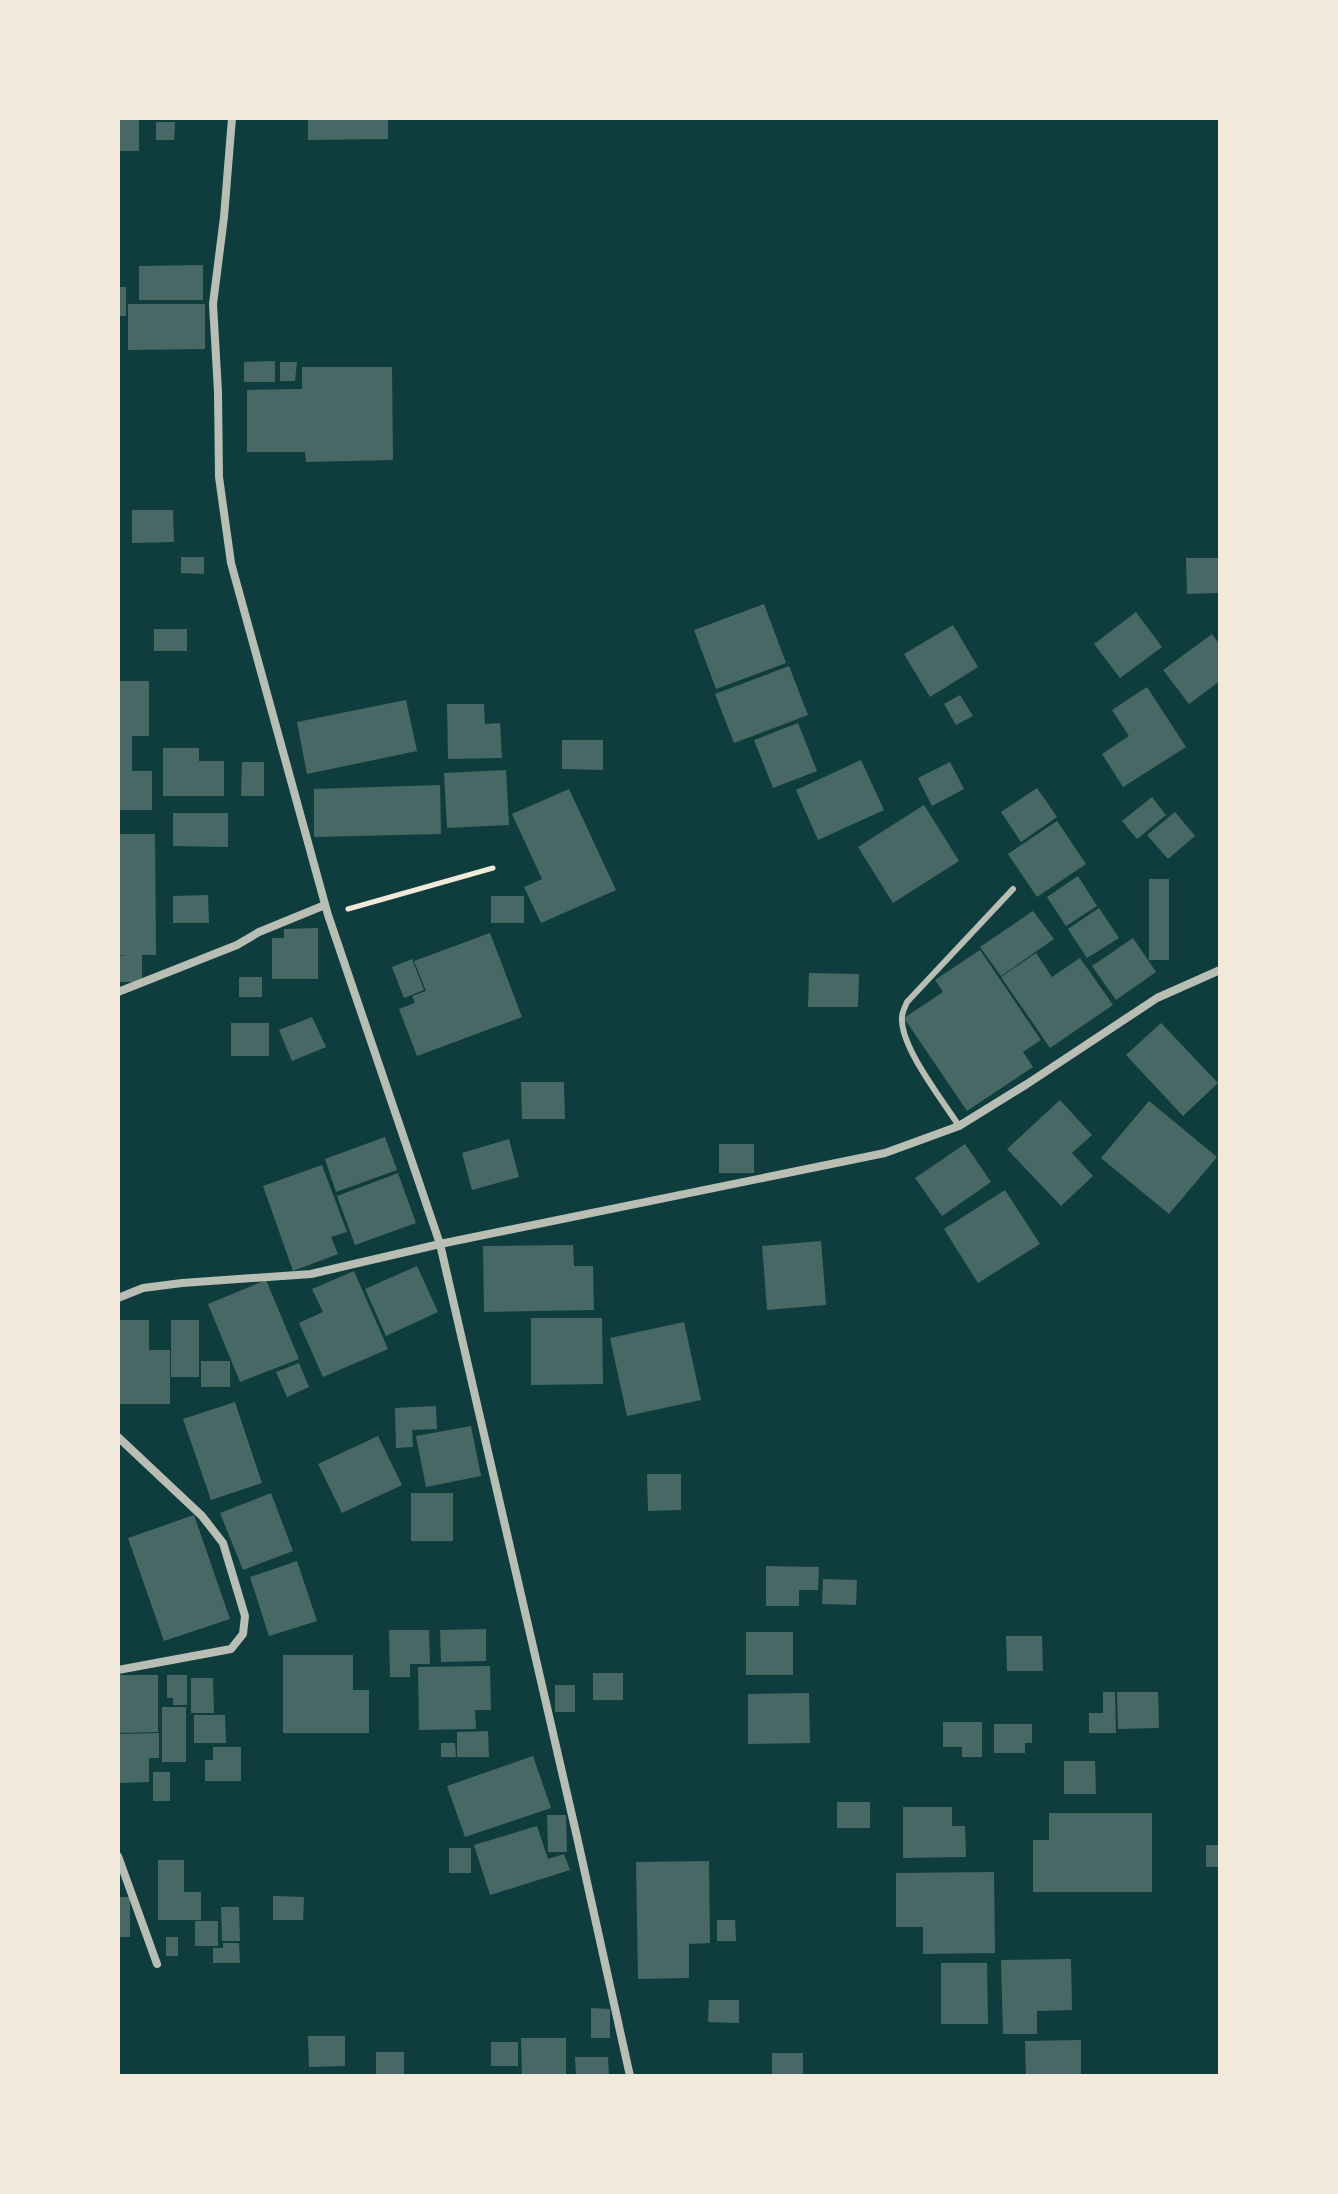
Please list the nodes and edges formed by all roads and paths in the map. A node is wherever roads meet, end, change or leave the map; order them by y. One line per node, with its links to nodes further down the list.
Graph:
1 (232, 118): 4 (street)
2 (493, 868): 4 (path)
3 (1013, 889): 7 (lane)
4 (326, 910): 6 (street); 8 (street)
5 (1220, 970): 7 (street)
6 (118, 992)
7 (959, 1126): 8 (street)
8 (440, 1244): 9 (street); 14 (street)
9 (118, 1298)
10 (118, 1437): 11 (street)
11 (118, 1670)
12 (118, 1856): 13 (street)
13 (157, 1964)
14 (630, 2076)

